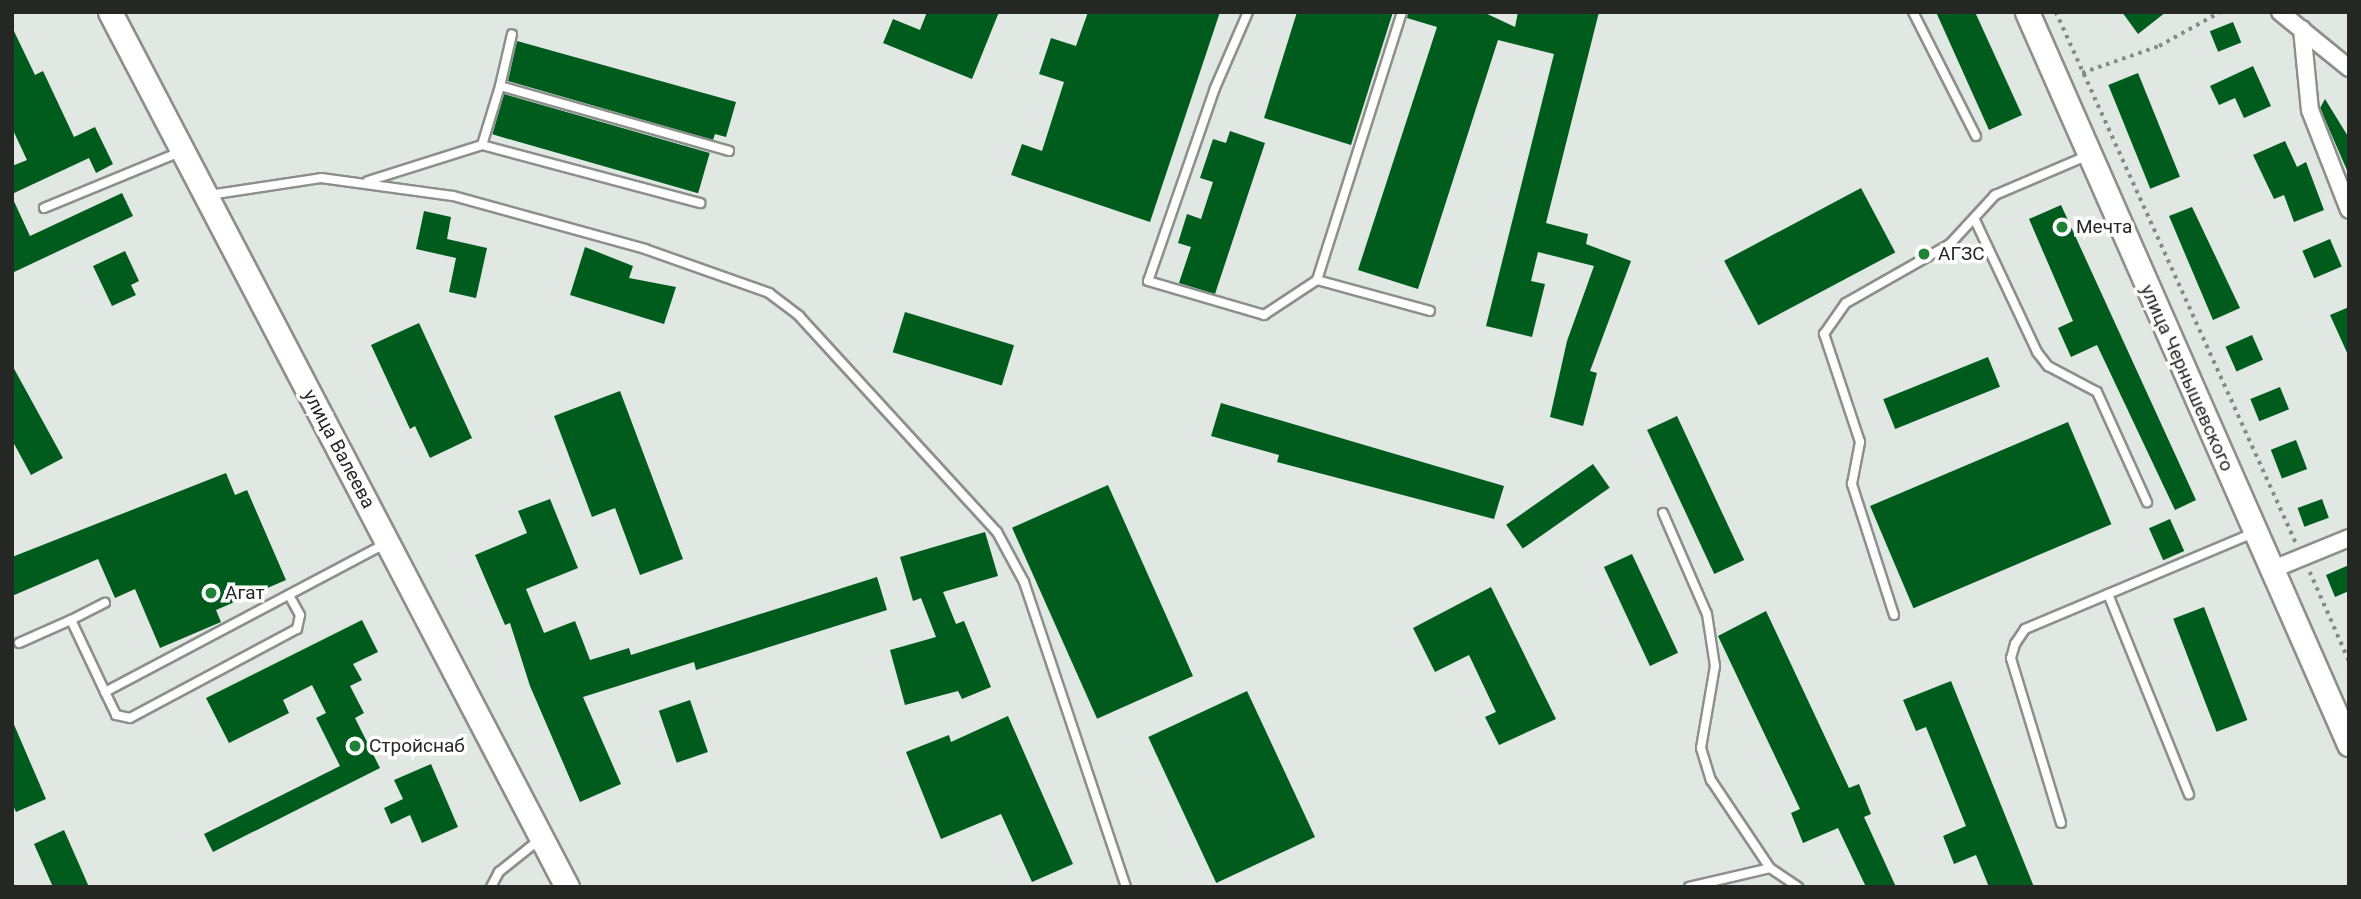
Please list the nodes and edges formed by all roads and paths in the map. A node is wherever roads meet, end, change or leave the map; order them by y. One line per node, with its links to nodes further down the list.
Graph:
1 (110, 12): 16 (main road, улица Валеева)
2 (1248, 12): 25 (lane)
3 (1402, 12): 25 (lane)
4 (1913, 12): 14 (lane)
5 (2027, 12): 18 (main road, улица Чернышевского)
6 (2056, 12): 12 (path)
7 (2220, 12): 12 (path)
8 (2280, 12): 9 (street)
9 (2302, 30): 11 (street); 23 (street)
10 (512, 34): 13 (lane)
11 (2349, 68)
12 (2082, 73): 32 (path)
13 (500, 86): 15 (lane); 17 (lane)
14 (1976, 136)
15 (482, 145): 19 (lane); 21 (lane)
16 (183, 151): 20 (main road, улица Валеева); 22 (lane)
17 (729, 151)
18 (2090, 155): 24 (lane); 29 (main road, улица Чернышевского)
19 (365, 182): 20 (lane); 49 (lane)
20 (206, 195): 31 (main road, улица Валеева)
21 (700, 203)
22 (44, 208)
23 (2349, 210)
24 (1974, 218): 27 (lane); 37 (lane)
25 (1317, 280): 26 (lane)
26 (1430, 311)
27 (2147, 502)
28 (1663, 513): 46 (lane)
29 (2255, 533): 33 (main road, улица Чернышевского); 34 (lane)
30 (2349, 538): 32 (street)
31 (388, 543): 35 (lane); 45 (main road, улица Валеева)
32 (2303, 557): 33 (street); 40 (path)
33 (2271, 570): 42 (main road, улица Чернышевского)
34 (2108, 594): 43 (lane); 44 (lane)
35 (289, 595): 41 (lane); 41 (lane)
36 (105, 603): 38 (lane)
37 (1894, 615)
38 (71, 620): 39 (lane); 41 (lane)
39 (19, 643)
40 (2349, 661)
41 (105, 692)
42 (2349, 744)
43 (2189, 794)
44 (2061, 823)
45 (542, 837): 47 (lane); 48 (main road, улица Валеева)
46 (1769, 868): 50 (lane); 51 (lane)
47 (491, 887)
48 (567, 887)
49 (1126, 887)
50 (1689, 887)
51 (1798, 887)

